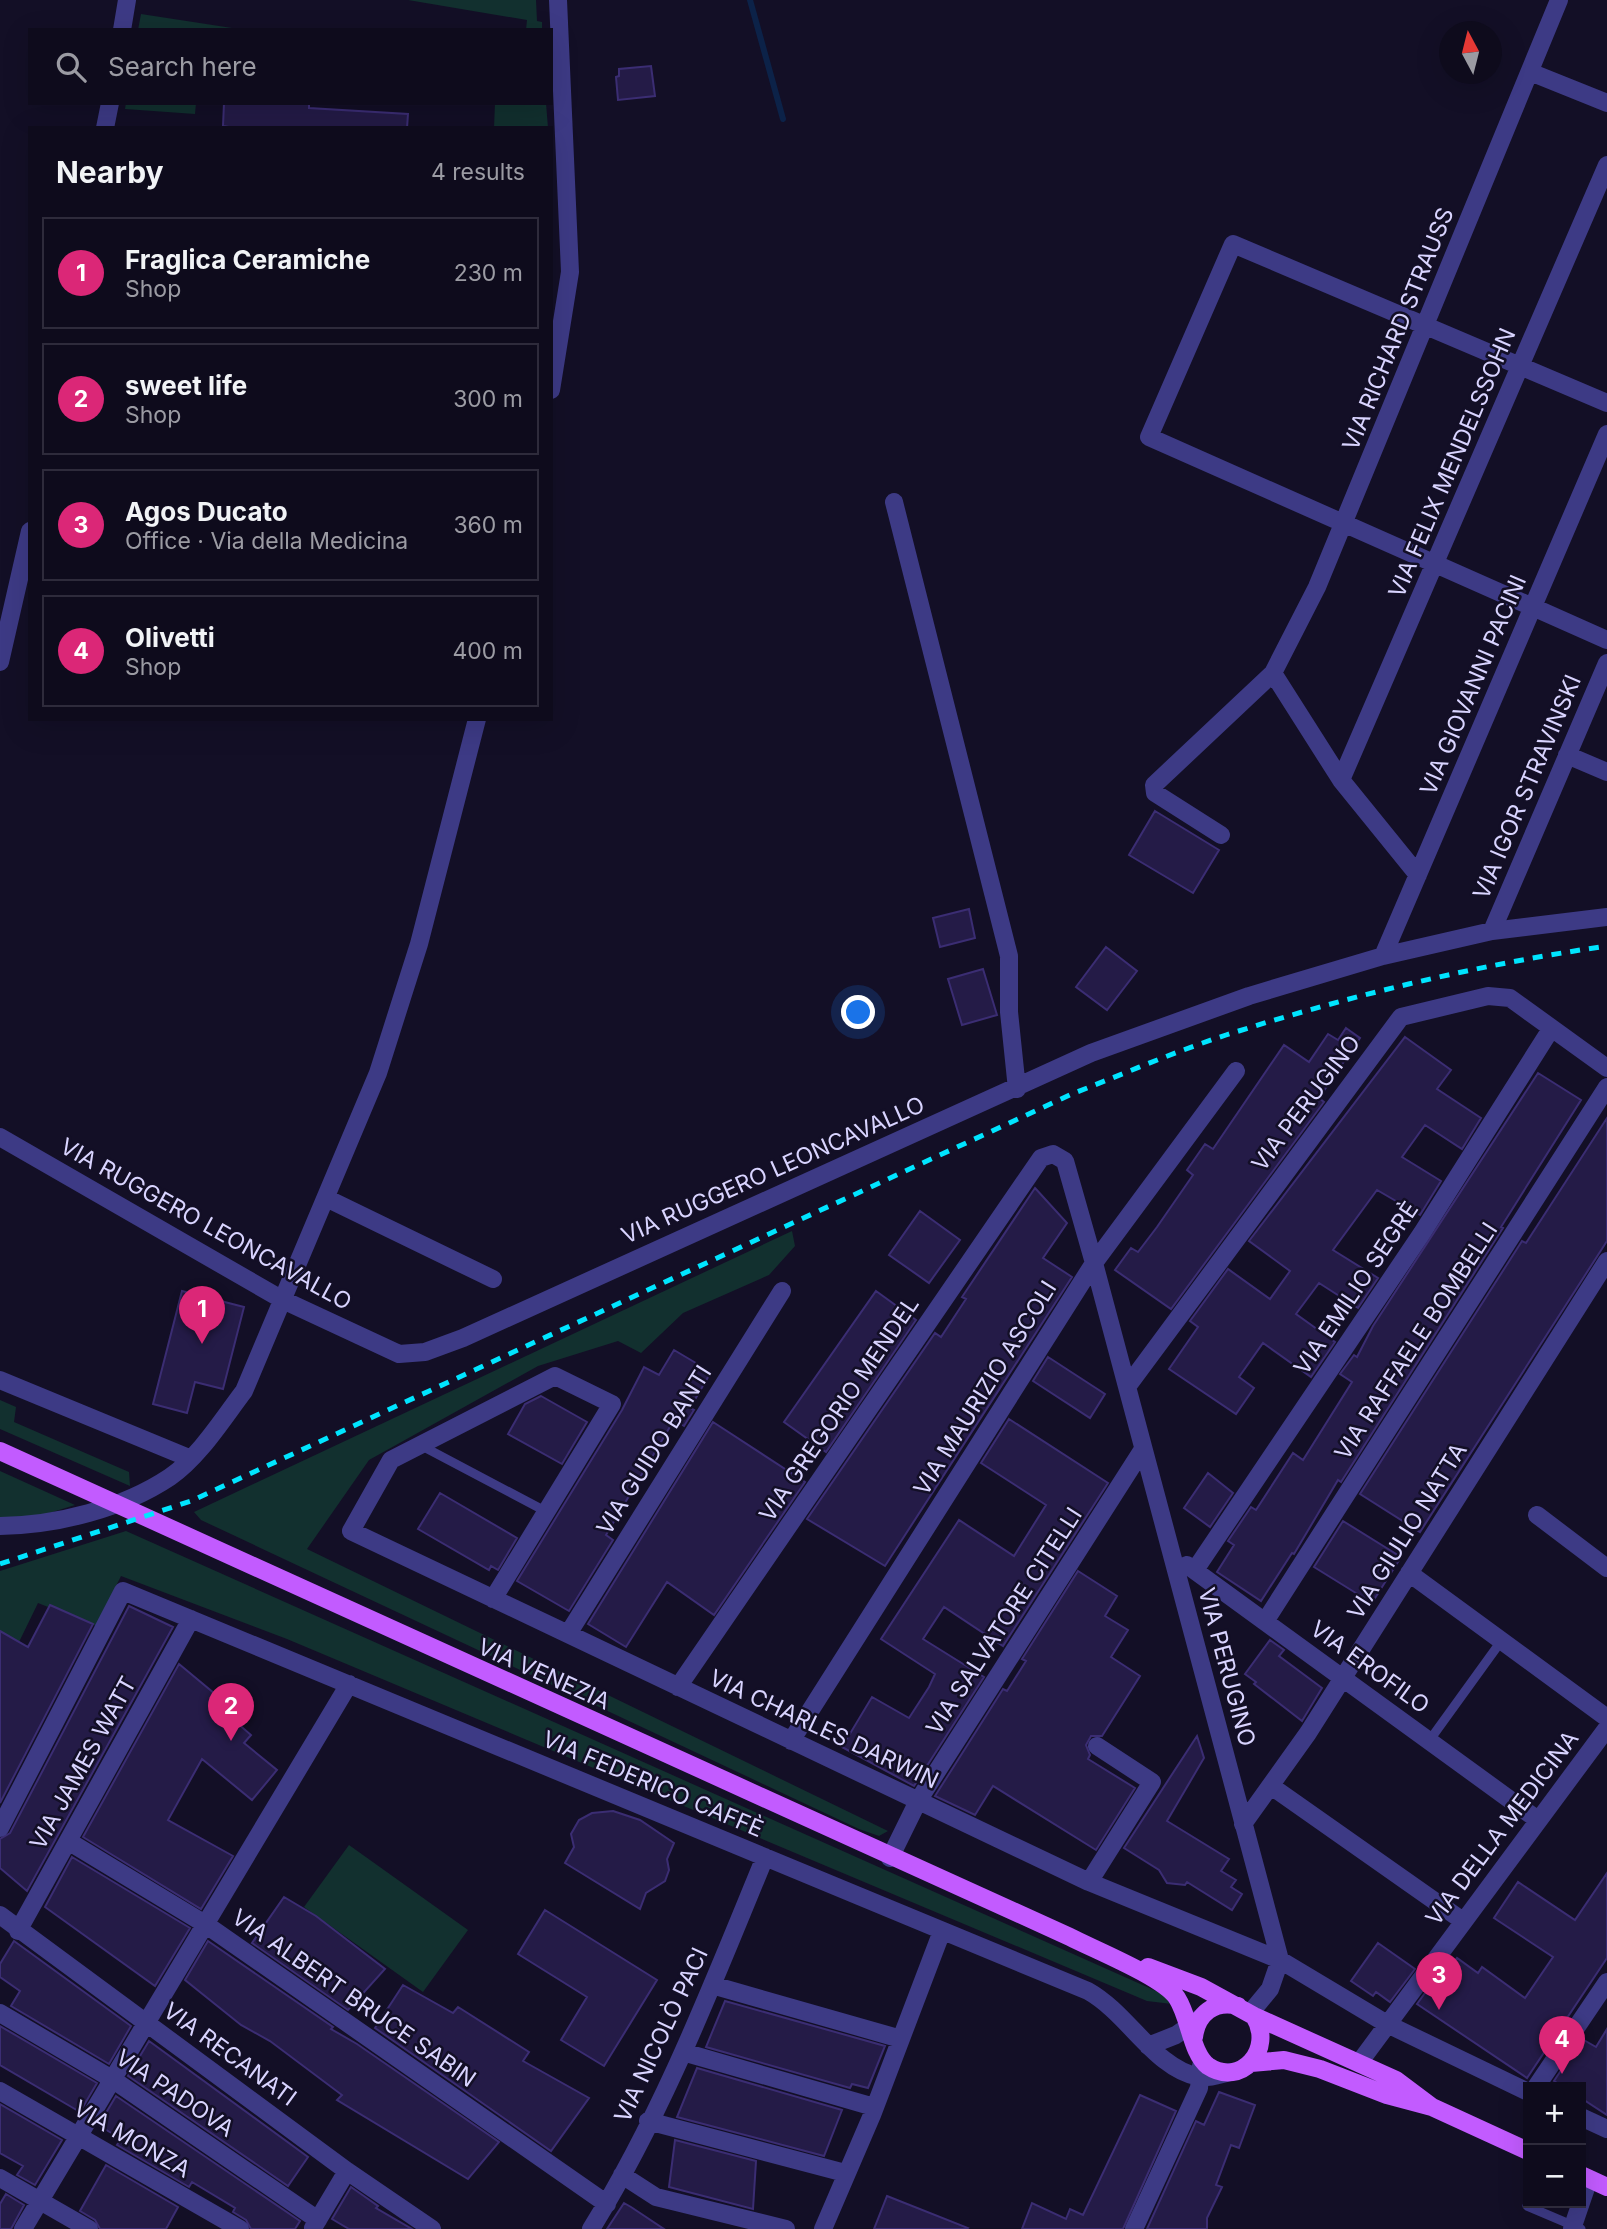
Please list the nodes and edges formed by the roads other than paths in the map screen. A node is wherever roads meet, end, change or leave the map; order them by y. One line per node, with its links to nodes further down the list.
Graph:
1 (127, 0): 4 (street)
2 (558, 0): 12 (street)
3 (1559, 0): 5 (street, VIA RICHARD STRAUSS)
4 (122, 28)
5 (1530, 72): 6 (street); 10 (street, VIA RICHARD STRAUSS)
6 (1607, 103)
7 (110, 105): 8 (street)
8 (106, 126)
9 (1607, 165): 11 (street, VIA FELIX MENDELSSOHN)
10 (1425, 327): 11 (street); 16 (street, VIA RICHARD STRAUSS); 16 (street)
11 (1520, 367): 13 (street); 18 (street, VIA FELIX MENDELSSOHN)
12 (553, 378)
13 (1607, 403)
14 (1607, 434): 19 (street, VIA GIOVANNI PACINI)
15 (894, 502): 37 (street)
16 (1344, 523): 18 (street); 23 (street, VIA RICHARD STRAUSS)
17 (28, 539): 21 (street)
18 (1435, 564): 19 (street); 27 (street, VIA FELIX MENDELSSOHN)
19 (1533, 607): 20 (street); 29 (street, VIA GIOVANNI PACINI)
20 (1607, 640)
21 (1, 653)
22 (1607, 663): 25 (street, VIA IGOR STRAVINSKI)
23 (1273, 673): 27 (street); 28 (street, VIA RICHARD STRAUSS)
24 (476, 721): 40 (street)
25 (1567, 755): 26 (street); 31 (street, VIA IGOR STRAVINSKI)
26 (1607, 772)
27 (1341, 780): 29 (street)
28 (1221, 835)
29 (1418, 875): 32 (street, VIA GIOVANNI PACINI)
30 (1607, 917): 31 (street, VIA RUGGERO LEONCAVALLO)
31 (1492, 931): 32 (street, VIA RUGGERO LEONCAVALLO)
32 (1383, 956): 37 (street, VIA RUGGERO LEONCAVALLO)
33 (1551, 1029): 34 (street); 47 (street, VIA PERUGINO); 57 (street, VIA EMILIO SEGRÈ)
34 (1607, 1068)
35 (1236, 1070): 42 (street, VIA MAURIZIO ASCOLI)
36 (1607, 1087): 61 (street, VIA RAFFAELE BOMBELLI)
37 (1017, 1088): 45 (street, VIA RUGGERO LEONCAVALLO)
38 (0, 1137): 45 (street, VIA RUGGERO LEONCAVALLO)
39 (1041, 1158): 42 (street, VIA PERUGINO); 66 (street, VIA GREGORIO MENDEL)
40 (326, 1198): 43 (street); 45 (street)
41 (1607, 1261): 58 (street, VIA GIULIO NATTA)
42 (1094, 1263): 47 (street, VIA PERUGINO); 69 (street, VIA MAURIZIO ASCOLI)
43 (493, 1279)
44 (782, 1291): 62 (street, VIA GUIDO BANTI)
45 (283, 1300): 51 (street)
46 (0, 1380): 51 (street)
47 (1127, 1387): 49 (street, VIA PERUGINO)
48 (420, 1445): 52 (lane); 52 (street); 59 (street, VIA CHARLES DARWIN)
49 (1143, 1449): 55 (street, VIA PERUGINO); 73 (street, VIA SALVATORE CITELLI)
50 (0, 1451): 79 (main road, VIA VENEZIA)
51 (189, 1458): 54 (street)
52 (547, 1512): 59 (street)
53 (1537, 1515): 56 (street)
54 (0, 1526)
55 (1171, 1554): 57 (street, VIA EROFILO); 75 (street, VIA PERUGINO)
56 (1607, 1568)
57 (1195, 1570): 61 (street, VIA EROFILO)
58 (1409, 1573): 63 (street); 64 (street, VIA GIULIO NATTA)
59 (493, 1599): 62 (street, VIA CHARLES DARWIN)
60 (191, 1619): 65 (street, VIA FEDERICO CAFFÈ); 76 (street, VIA FEDERICO CAFFÈ); 77 (street, VIA JAMES WATT)
61 (1266, 1620): 64 (street, VIA EROFILO)
62 (568, 1634): 66 (street, VIA CHARLES DARWIN)
63 (1502, 1640): 67 (street); 70 (lane)
64 (1343, 1678): 70 (street, VIA EROFILO); 72 (street, VIA GIULIO NATTA)
65 (349, 1684): 78 (street, VIA FEDERICO CAFFÈ); 83 (street)
66 (678, 1687): 69 (street, VIA CHARLES DARWIN)
67 (1607, 1718)
68 (1607, 1728): 74 (street, VIA DELLA MEDICINA)
69 (791, 1741): 73 (street, VIA CHARLES DARWIN)
70 (1429, 1741): 74 (street, VIA EROFILO)
71 (1097, 1746): 80 (street)
72 (1270, 1786): 75 (street, VIA GIULIO NATTA); 82 (street)
73 (918, 1801): 79 (street, VIA SALVATORE CITELLI); 80 (street, VIA CHARLES DARWIN)
74 (1538, 1820): 82 (street, VIA DELLA MEDICINA)
75 (1243, 1824): 87 (street, VIA PERUGINO)
76 (0, 1828)
77 (68, 1841): 83 (street, VIA ALBERT BRUCE SABIN); 84 (street, VIA JAMES WATT)
78 (765, 1857): 85 (street, VIA FEDERICO CAFFÈ); 89 (street, VIA NICOLÒ PACI)
79 (890, 1858): 86 (main road, VIA VENEZIA)
80 (1089, 1882): 87 (street, VIA CHARLES DARWIN)
81 (0, 1915): 84 (street, VIA RECANATI)
82 (1464, 1921): 93 (street, VIA DELLA MEDICINA)
83 (205, 1924): 92 (street); 121 (street, VIA ALBERT BRUCE SABIN)
84 (18, 1931): 92 (street, VIA RECANATI)
85 (942, 1931): 95 (street); 96 (street, VIA FEDERICO CAFFÈ)
86 (1070, 1937): 90 (main road); 94 (main road)
87 (1280, 1960): 90 (street); 93 (street)
88 (1607, 1982): 104 (street)
89 (712, 1985): 95 (street); 97 (street, VIA NICOLÒ PACI)
90 (1249, 2012): 94 (main road); 99 (main road); 100 (main road)
91 (0, 2013): 103 (street, VIA PADOVA)
92 (146, 2022): 103 (street); 114 (street, VIA RECANATI)
93 (1387, 2024): 100 (street, VIA DELLA MEDICINA); 105 (street)
94 (1195, 2026): 96 (street); 98 (main road)
95 (901, 2039): 108 (street)
96 (1148, 2046): 102 (street, VIA FEDERICO CAFFÈ)
97 (682, 2052): 108 (street); 110 (street, VIA NICOLÒ PACI)
98 (1201, 2059): 101 (main road); 102 (street)
99 (1251, 2063): 101 (main road); 107 (main road)
100 (1359, 2063): 107 (main road)
101 (1231, 2071): 102 (street)
102 (1200, 2078): 133 (street)
103 (113, 2079): 112 (street); 124 (street, VIA PADOVA)
104 (1539, 2082)
105 (1523, 2090)
106 (0, 2091): 112 (street, VIA MONZA)
107 (1432, 2107): 113 (main road)
108 (874, 2108): 115 (street)
109 (1586, 2119): 111 (street)
110 (649, 2121): 115 (street); 116 (street, VIA NICOLÒ PACI)
111 (1607, 2129)
112 (78, 2137): 120 (street); 128 (street, VIA MONZA)
113 (1523, 2149)
114 (347, 2171): 124 (street); 129 (street, VIA RECANATI)
115 (845, 2173): 132 (street)
116 (622, 2175): 121 (street, VIA NICOLÒ PACI); 131 (street)
117 (0, 2178): 120 (street)
118 (1586, 2178): 119 (main road)
119 (1607, 2188)
120 (40, 2202): 126 (street); 127 (street)
121 (607, 2204): 130 (street, VIA NICOLÒ PACI)
122 (1531, 2208): 125 (lane)
123 (1579, 2208): 125 (street)
124 (315, 2225)
125 (1575, 2228)
126 (23, 2229)
127 (89, 2229)
128 (240, 2229)
129 (432, 2229)
130 (591, 2229)
131 (786, 2229)
132 (823, 2229)
133 (1134, 2229)

